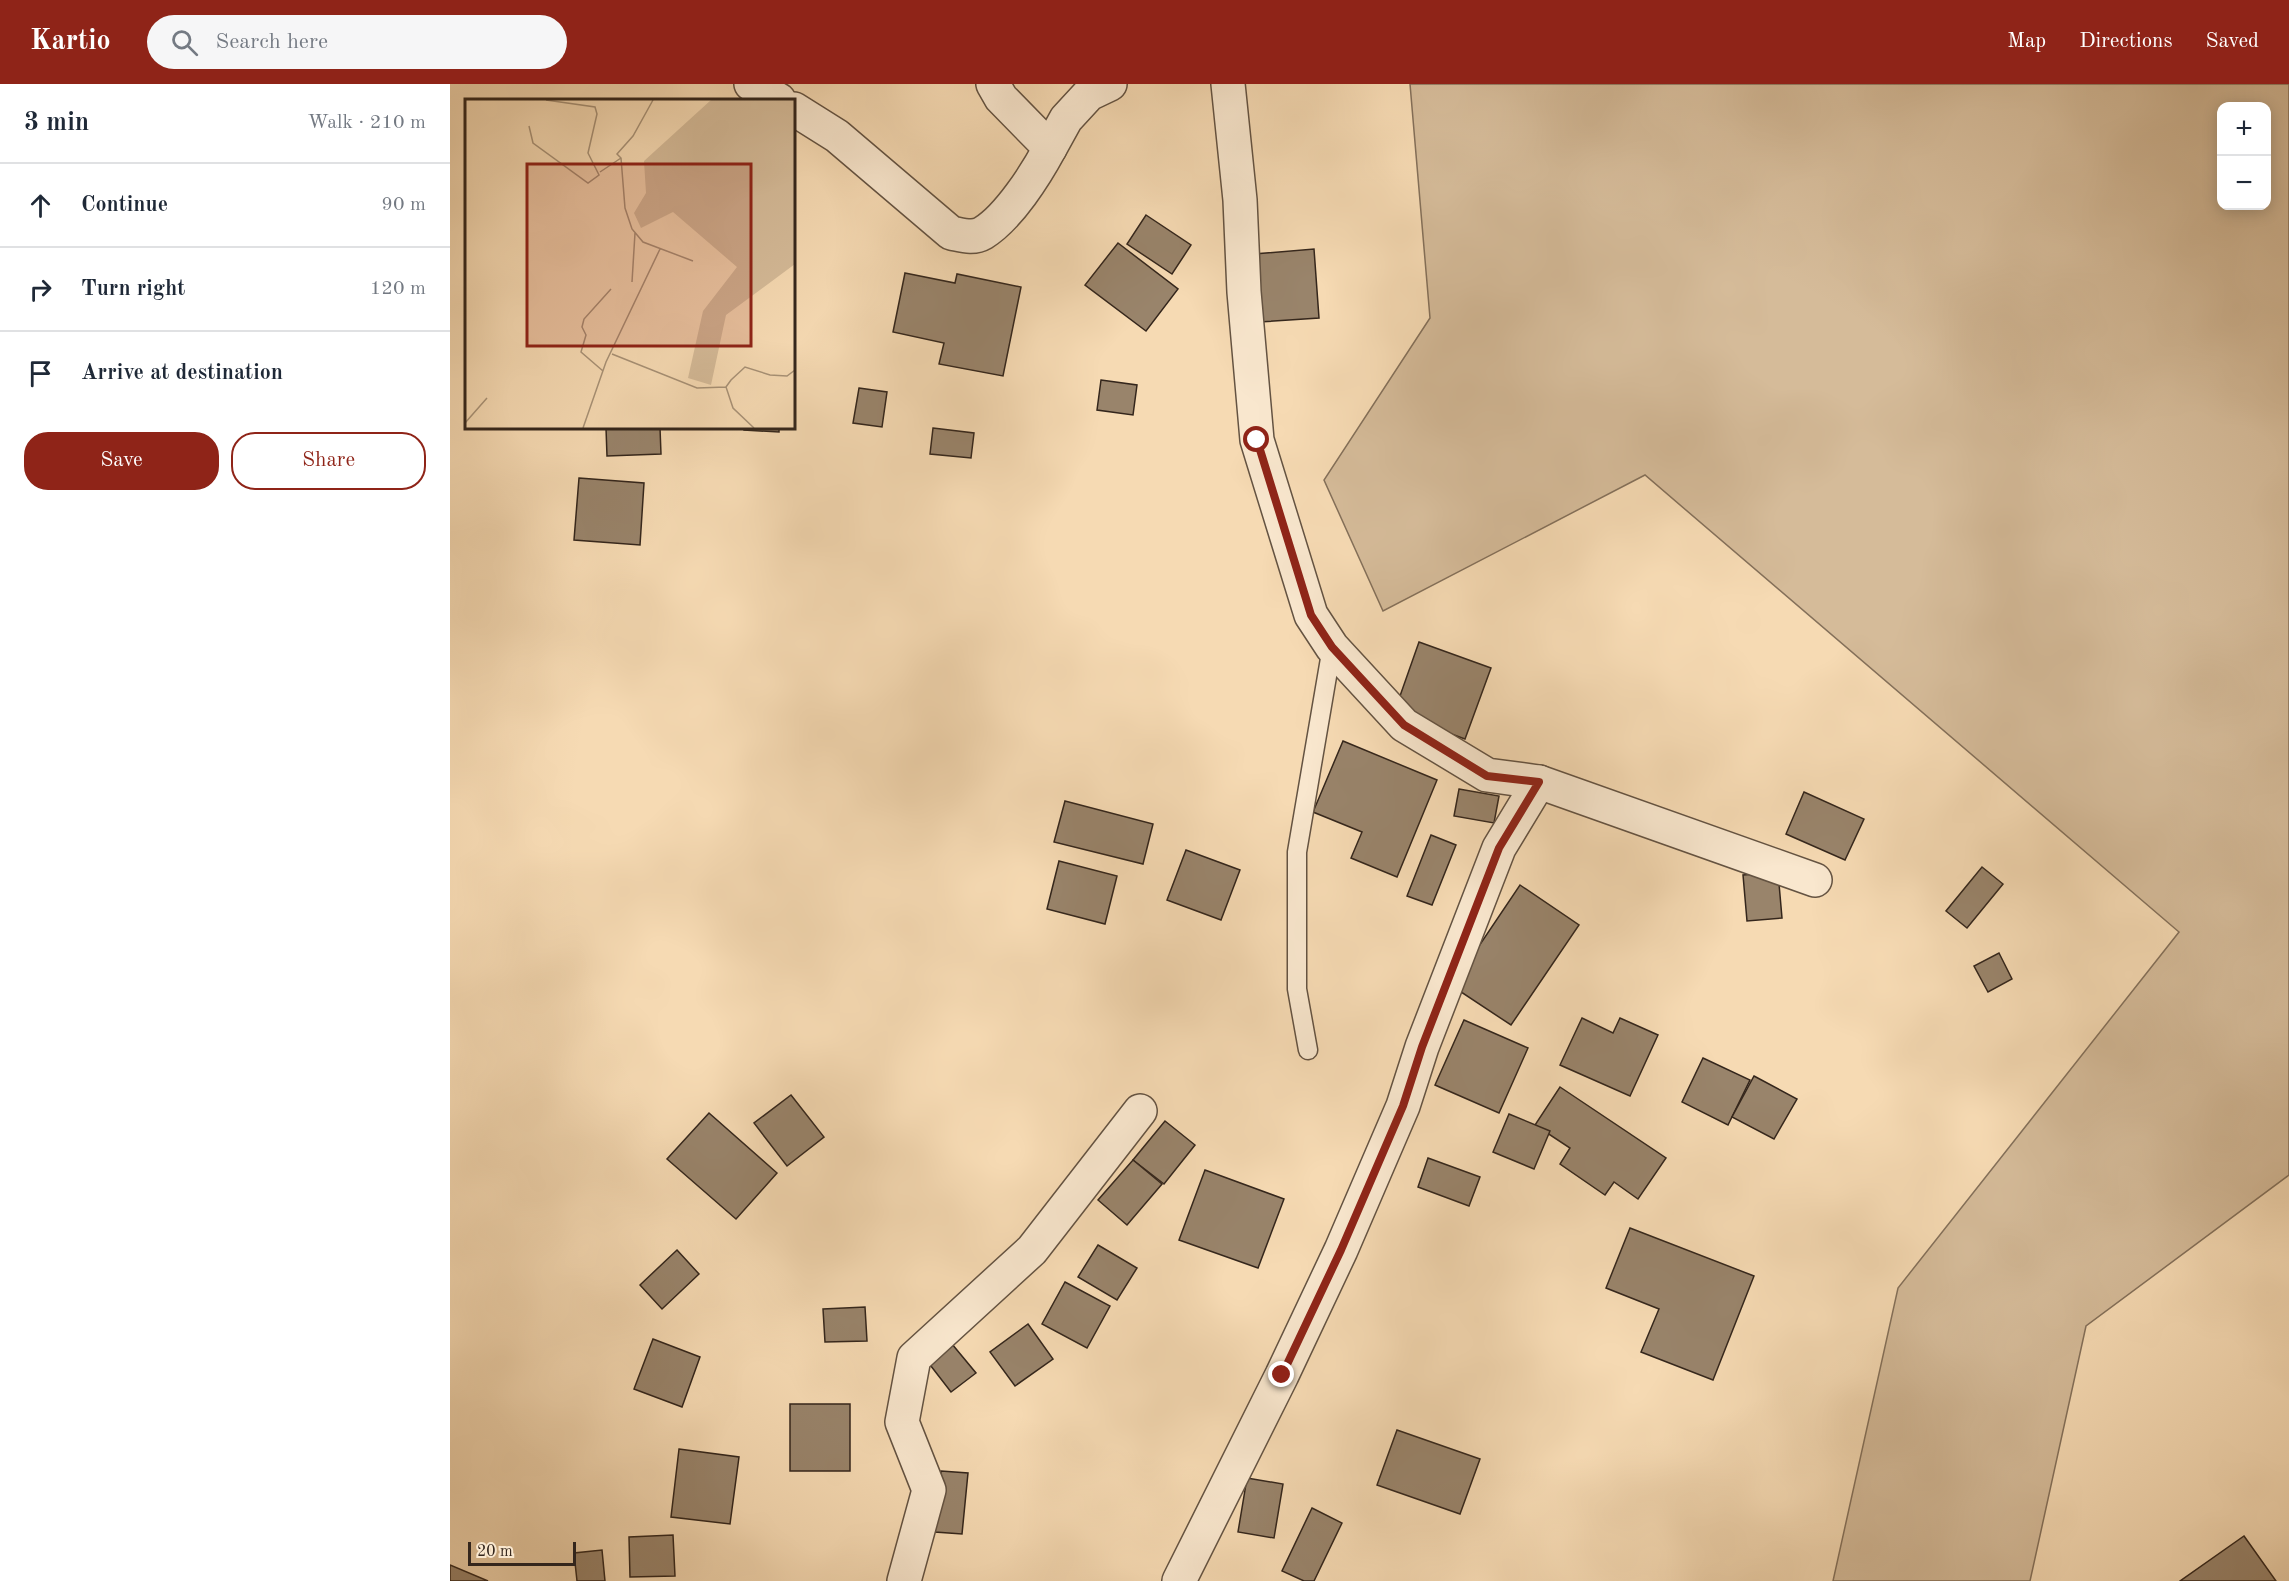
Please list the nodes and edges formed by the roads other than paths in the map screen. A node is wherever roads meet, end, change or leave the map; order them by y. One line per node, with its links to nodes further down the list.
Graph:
1 (751, 84): 5 (street)
2 (993, 84): 7 (street)
3 (1110, 84): 7 (street)
4 (1228, 84): 8 (street)
5 (776, 99)
6 (795, 111): 7 (street)
7 (1050, 148)
8 (1332, 647): 9 (street); 11 (lane)
9 (1539, 782): 10 (street); 14 (street)
10 (1815, 880)
11 (1308, 1050)
12 (1140, 1111): 13 (street)
13 (904, 1581)
14 (1179, 1581)

